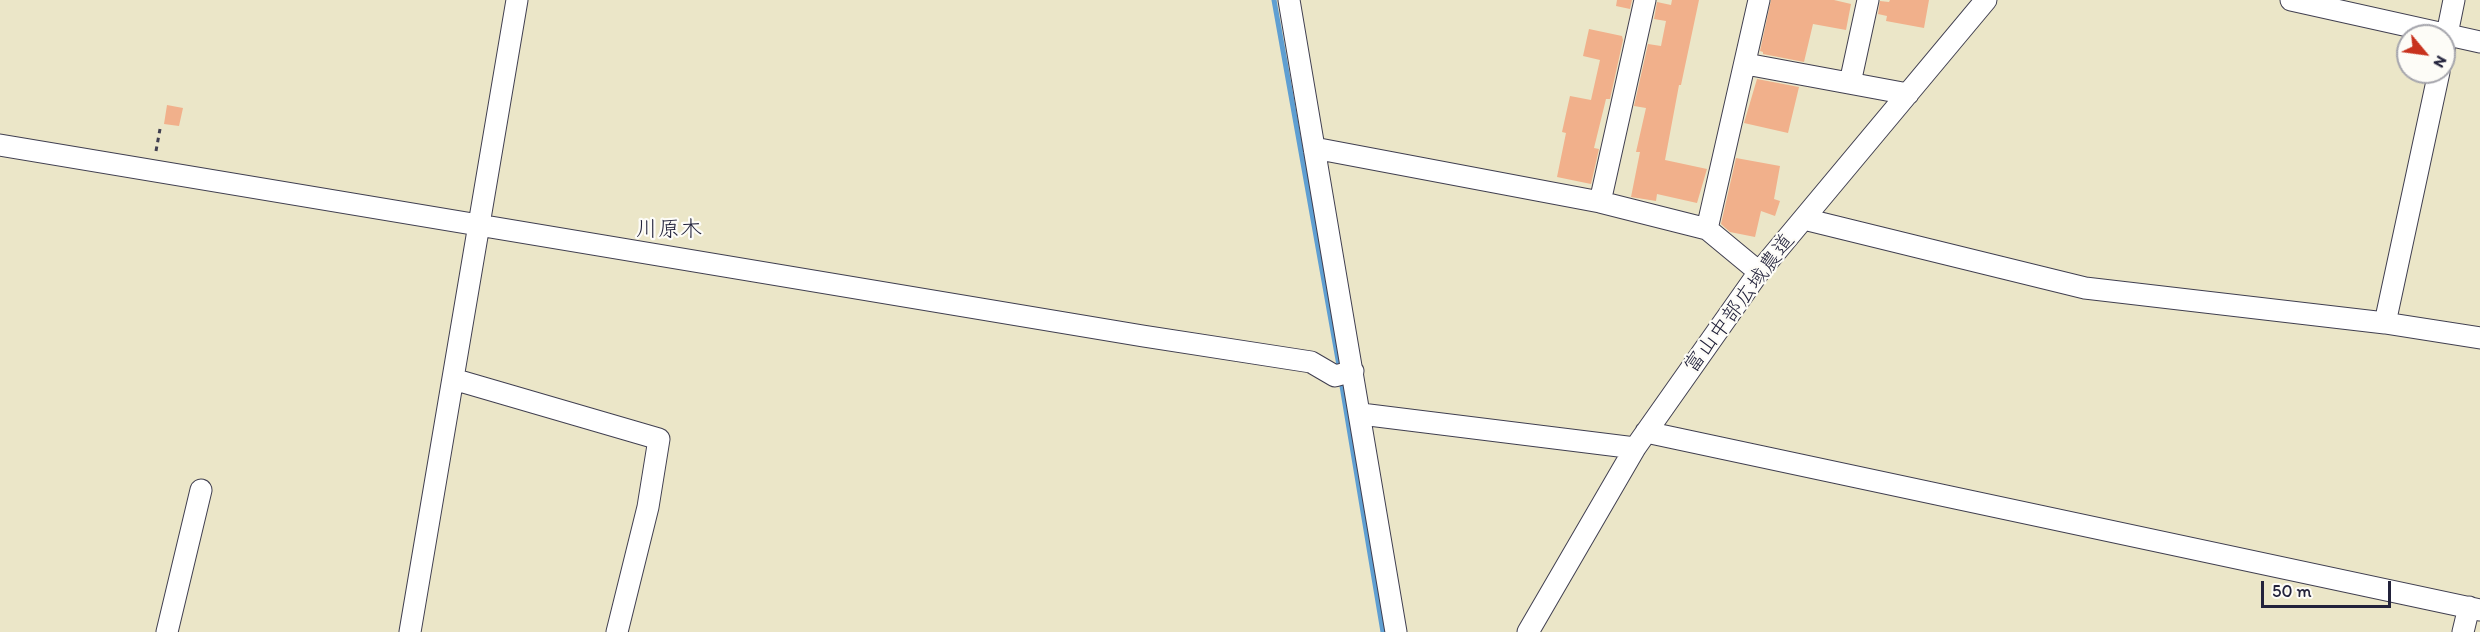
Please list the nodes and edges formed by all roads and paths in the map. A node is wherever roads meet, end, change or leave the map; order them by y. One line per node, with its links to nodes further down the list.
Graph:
1 (517, 0): 21 (street)
2 (1290, 0): 18 (street)
3 (1645, 0): 19 (street)
4 (1759, 0): 13 (street)
5 (1868, 0): 14 (street)
6 (1986, 0): 16 (street, 富山中部広域農道)
7 (2291, 0): 10 (street)
8 (2454, 0): 9 (street)
9 (2450, 24)
10 (2396, 29)
11 (2480, 42): 12 (street)
12 (2456, 43)
13 (1746, 64): 14 (street); 22 (street)
14 (1850, 83): 16 (street)
15 (2436, 84): 24 (street)
16 (1908, 94): 20 (street, 富山中部広域農道)
17 (0, 145): 21 (street)
18 (1314, 148): 19 (street); 26 (street)
19 (1600, 202): 22 (street)
20 (1803, 219): 23 (street, 富山中部広域農道); 24 (street)
21 (480, 226): 26 (street); 27 (street)
22 (1707, 229): 23 (street)
23 (1759, 272): 29 (street, 富山中部広域農道)
24 (2385, 322): 25 (street)
25 (2480, 338)
26 (1353, 371): 28 (street)
27 (453, 379): 33 (street); 34 (street)
28 (1361, 414): 29 (street); 35 (street)
29 (1641, 440): 31 (street); 36 (street, 富山中部広域農道)
30 (201, 490): 32 (street)
31 (2475, 608): 37 (street)
32 (167, 632)
33 (410, 632)
34 (617, 632)
35 (1396, 632)
36 (1528, 632)
37 (2463, 632)

